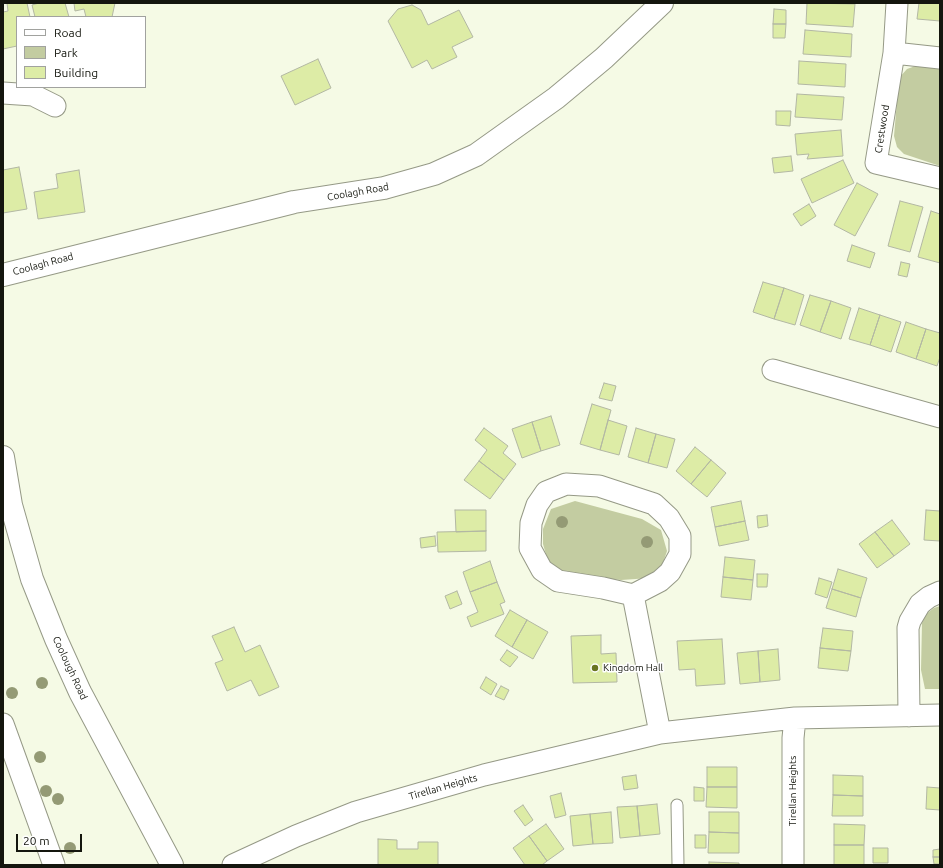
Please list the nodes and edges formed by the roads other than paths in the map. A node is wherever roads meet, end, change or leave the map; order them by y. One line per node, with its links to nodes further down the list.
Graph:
1 (662, 3): 8 (street, Coolagh Road)
2 (897, 3): 3 (street, Crestwood)
3 (894, 53): 4 (street); 7 (street, Crestwood)
4 (940, 58)
5 (3, 92): 6 (street)
6 (55, 106)
7 (940, 178)
8 (3, 275)
9 (773, 370): 10 (street)
10 (940, 417)
11 (3, 457): 21 (street, Coolough Road)
12 (940, 592): 15 (street)
13 (633, 595): 13 (street); 18 (street)
14 (940, 715): 15 (street, Tirellan Heights)
15 (909, 716): 16 (street, Tirellan Heights)
16 (795, 718): 18 (street, Tirellan Heights); 24 (street, Tirellan Heights)
17 (3, 724): 20 (street)
18 (660, 733): 22 (street, Tirellan Heights)
19 (677, 805): 23 (lane)
20 (54, 865)
21 (172, 865)
22 (233, 865)
23 (678, 865)
24 (793, 865)

